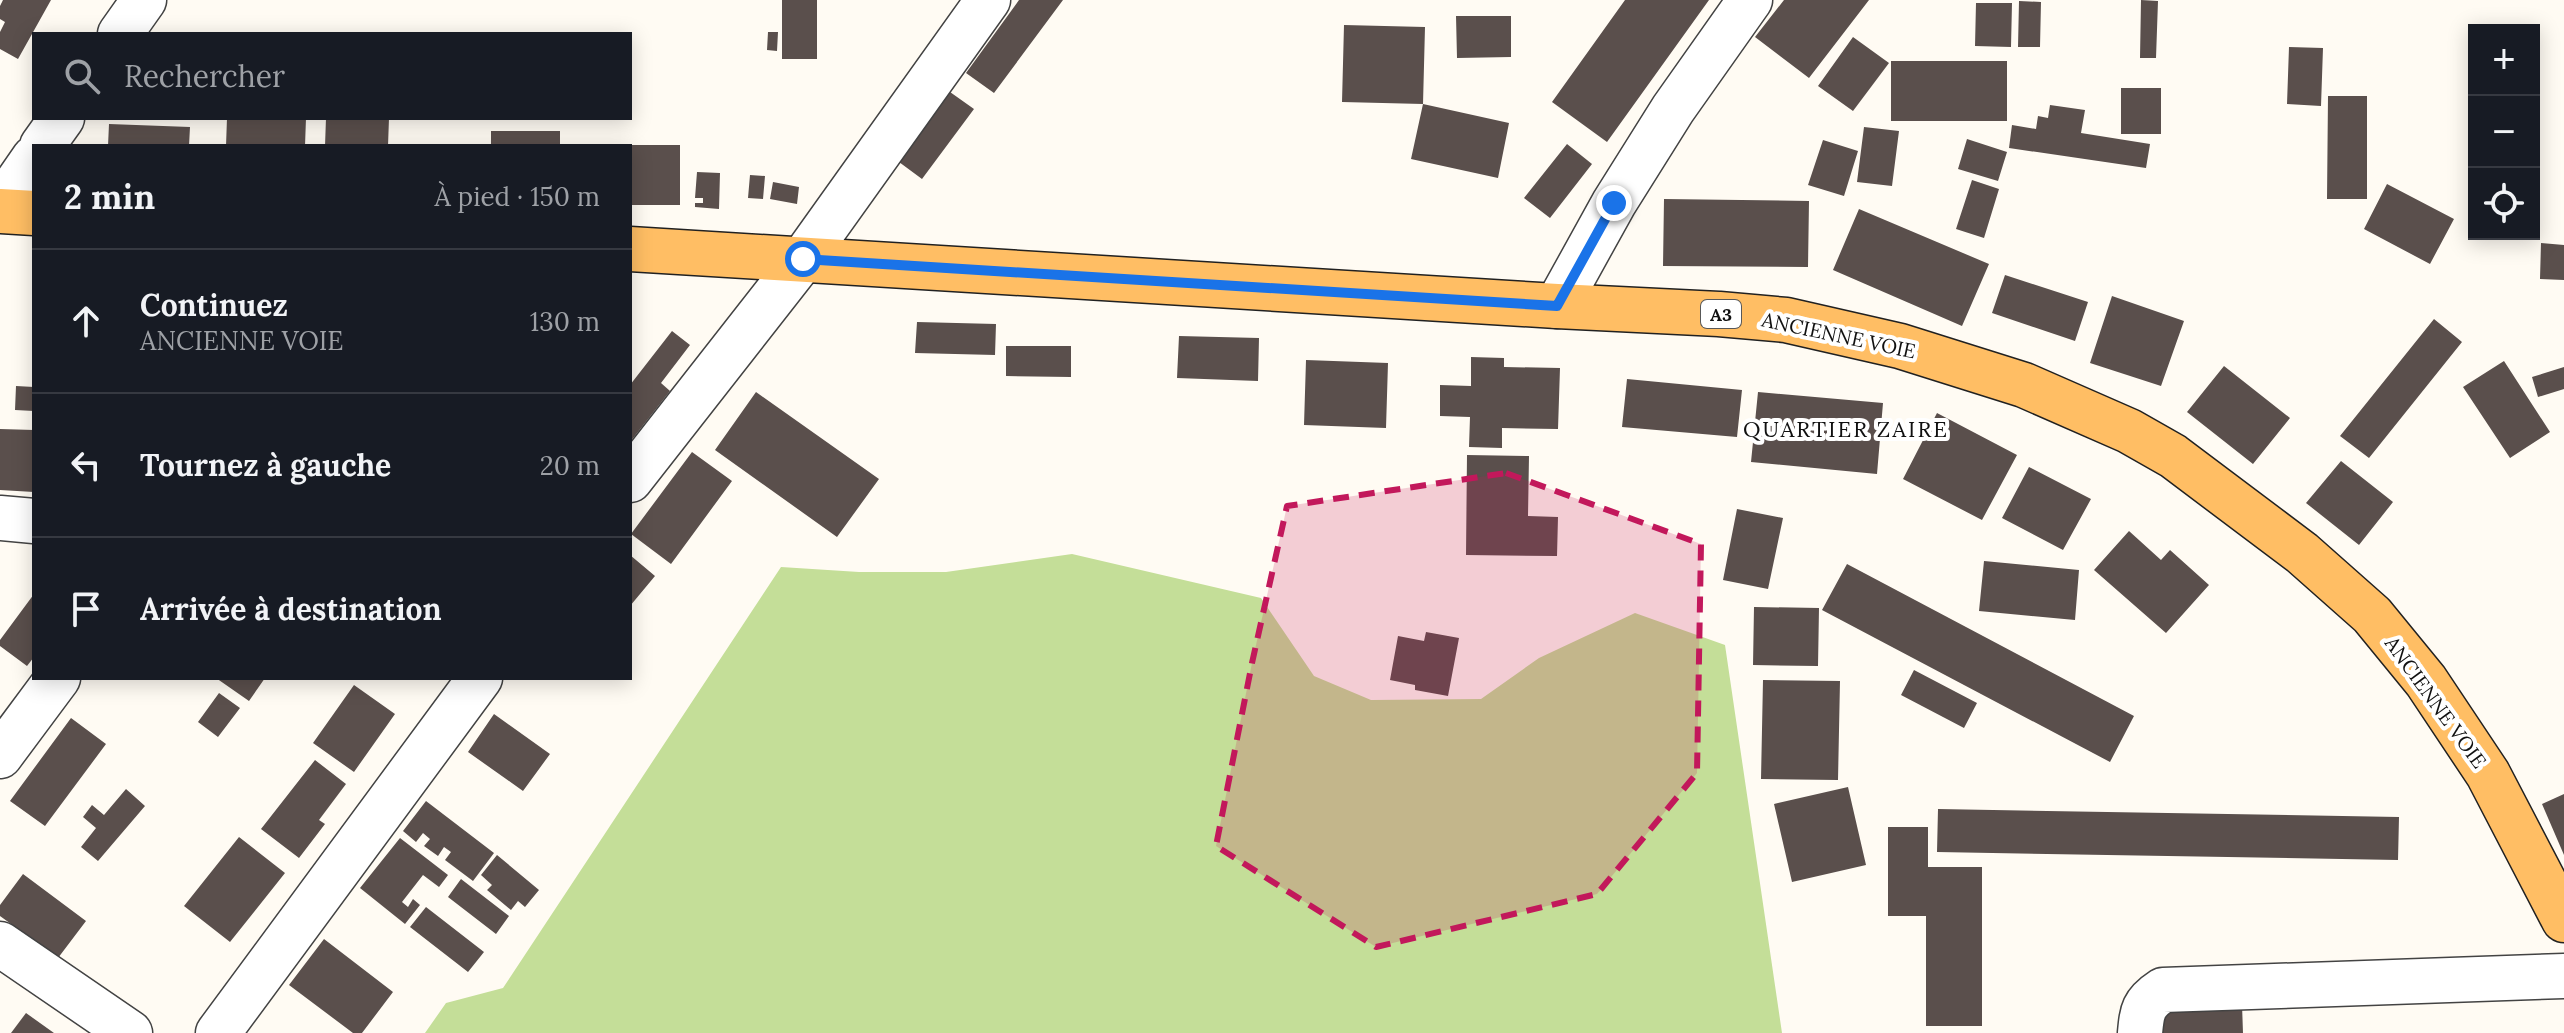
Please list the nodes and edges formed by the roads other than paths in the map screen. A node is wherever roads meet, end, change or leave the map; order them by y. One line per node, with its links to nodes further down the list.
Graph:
1 (144, 0): 4 (street)
2 (988, 0): 11 (street)
3 (1750, 0): 12 (street)
4 (121, 32)
5 (61, 120): 6 (street)
6 (43, 144)
7 (32, 161): 8 (street)
8 (0, 209): 9 (main road)
9 (32, 213)
10 (632, 249): 11 (main road, ANCIENNE VOIE / A3)
11 (803, 259): 12 (main road, ANCIENNE VOIE / A3); 13 (street)
12 (1557, 306): 19 (main road, ANCIENNE VOIE / A3)
13 (632, 477)
14 (0, 518): 15 (street)
15 (32, 521)
16 (57, 680): 18 (street)
17 (479, 680): 23 (street)
18 (0, 756)
19 (2564, 920)
20 (0, 944): 22 (street)
21 (2564, 976): 24 (street)
22 (130, 1033)
23 (218, 1033)
24 (2140, 1033)

